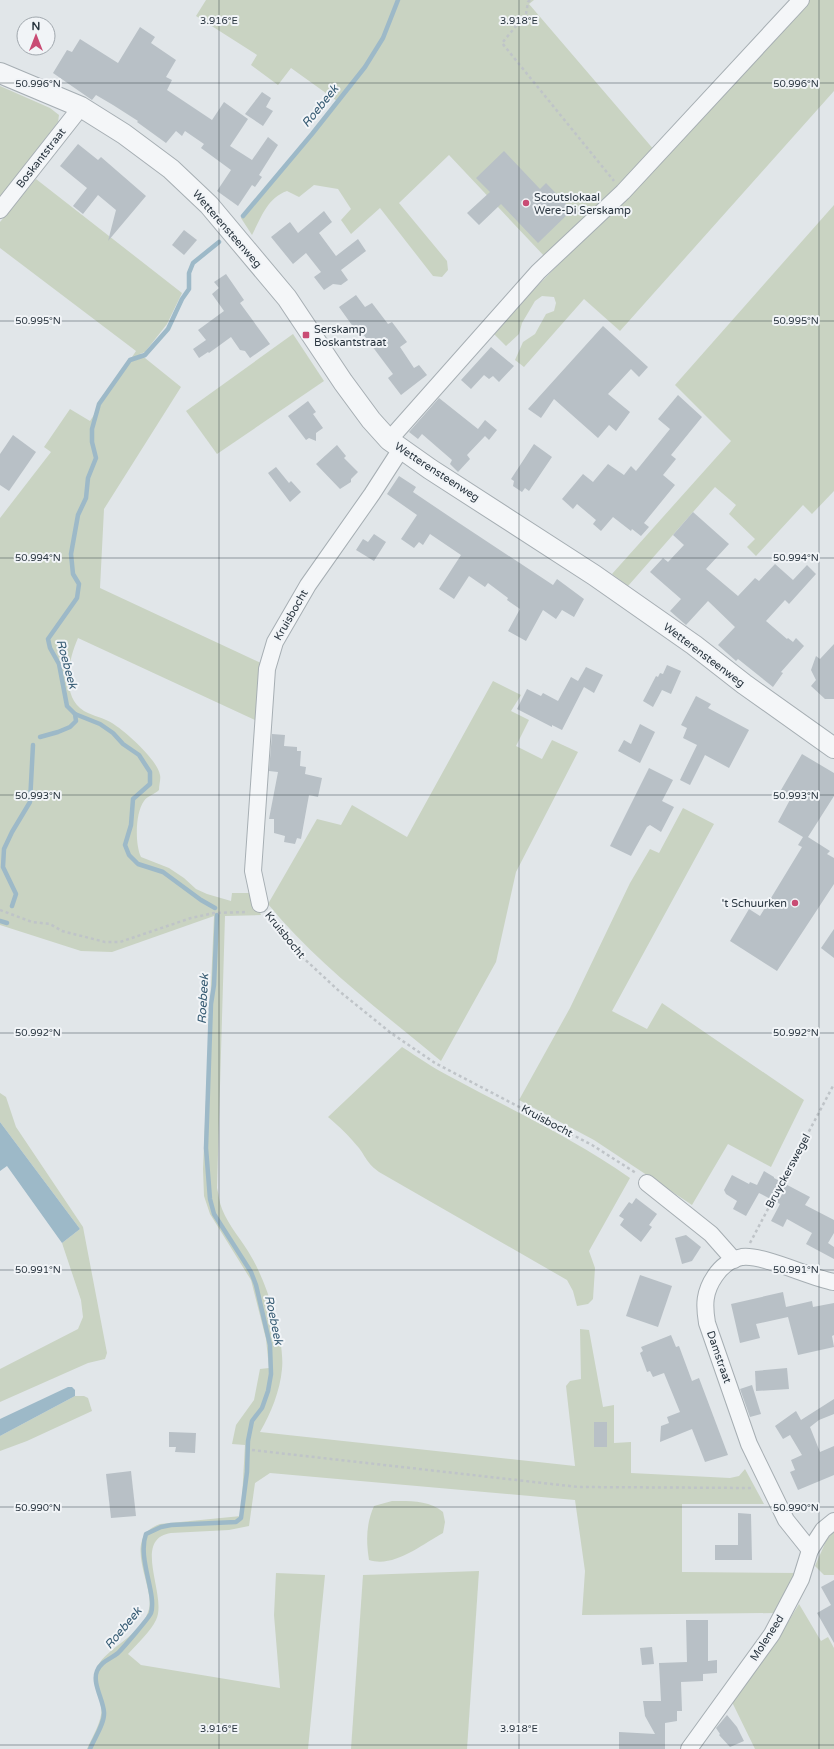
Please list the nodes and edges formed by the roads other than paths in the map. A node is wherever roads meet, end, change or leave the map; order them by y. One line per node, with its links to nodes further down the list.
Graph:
1 (802, 0): 5 (street, Kruisbocht)
2 (0, 73): 3 (street, Wetterensteenweg)
3 (82, 107): 4 (street, Boskantstraat); 5 (street, Wetterensteenweg)
4 (0, 210)
5 (395, 444): 6 (street, Wetterensteenweg); 7 (street, Kruisbocht)
6 (834, 748)
7 (262, 907)
8 (647, 1183): 9 (street)
9 (738, 1259): 10 (street); 12 (street, Damstraat)
10 (834, 1282)
11 (834, 1521): 12 (street, Moleneed)
12 (810, 1550): 13 (street, Moleneed)
13 (689, 1749)

